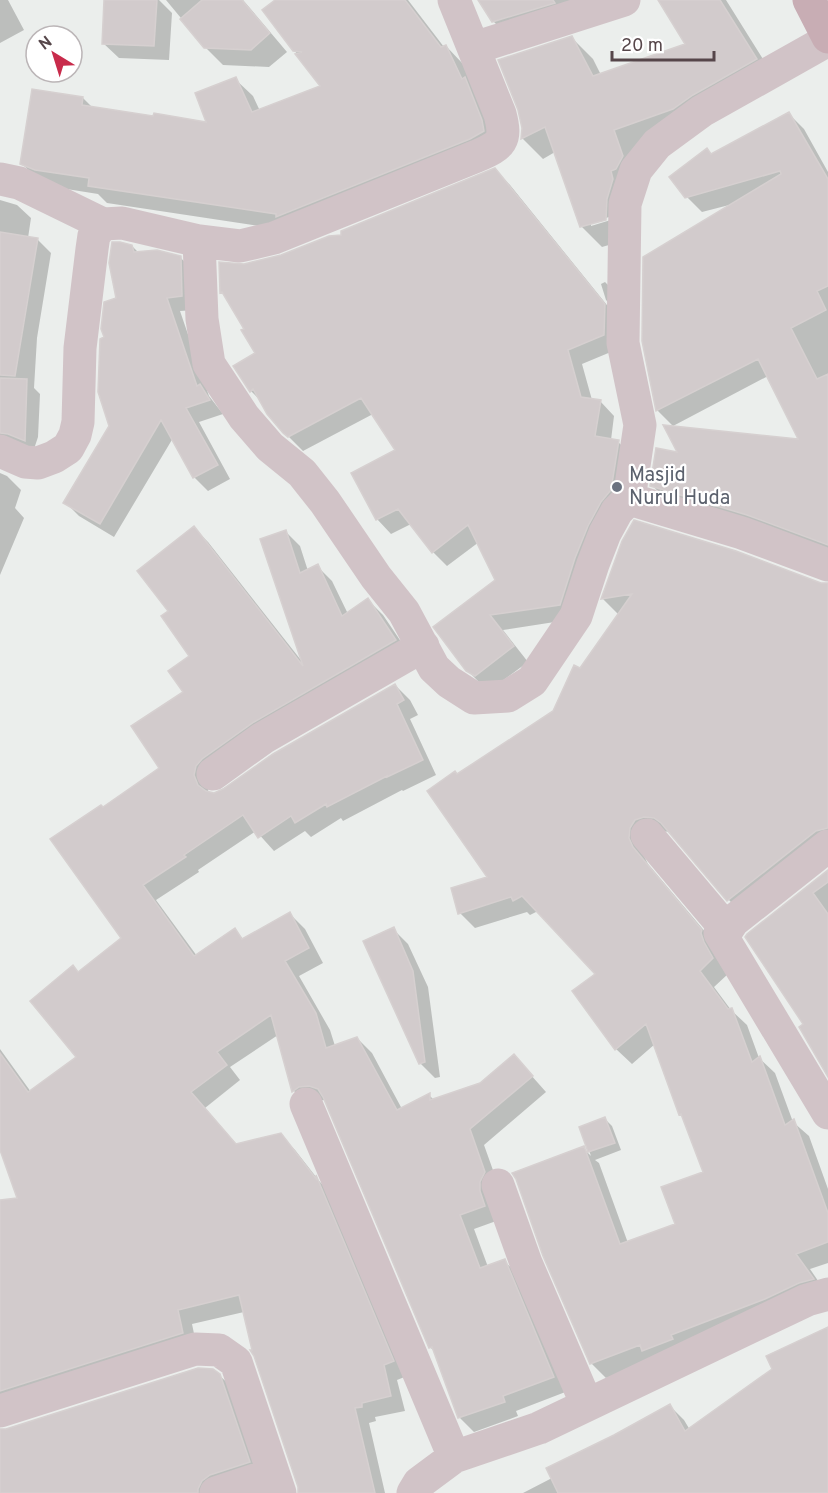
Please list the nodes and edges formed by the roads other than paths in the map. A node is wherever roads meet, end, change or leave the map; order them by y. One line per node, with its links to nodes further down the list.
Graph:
1 (454, 0): 5 (street)
2 (624, 0): 5 (street)
3 (809, 0): 4 (main road)
4 (828, 39): 10 (street)
5 (474, 48): 8 (street)
6 (0, 179): 7 (street)
7 (103, 224): 8 (street); 9 (street)
8 (199, 241): 12 (street)
9 (0, 451)
10 (629, 499): 11 (street); 12 (street)
11 (828, 565)
12 (423, 646): 13 (street)
13 (213, 774)
14 (647, 835): 16 (street)
15 (828, 846): 16 (street)
16 (727, 930): 18 (street)
17 (306, 1104): 23 (street)
18 (828, 1113)
19 (498, 1185): 21 (street)
20 (828, 1294): 21 (street)
21 (587, 1406): 23 (street)
22 (0, 1411): 24 (street)
23 (454, 1457): 26 (street)
24 (276, 1483): 25 (street)
25 (216, 1493)
26 (413, 1493)

